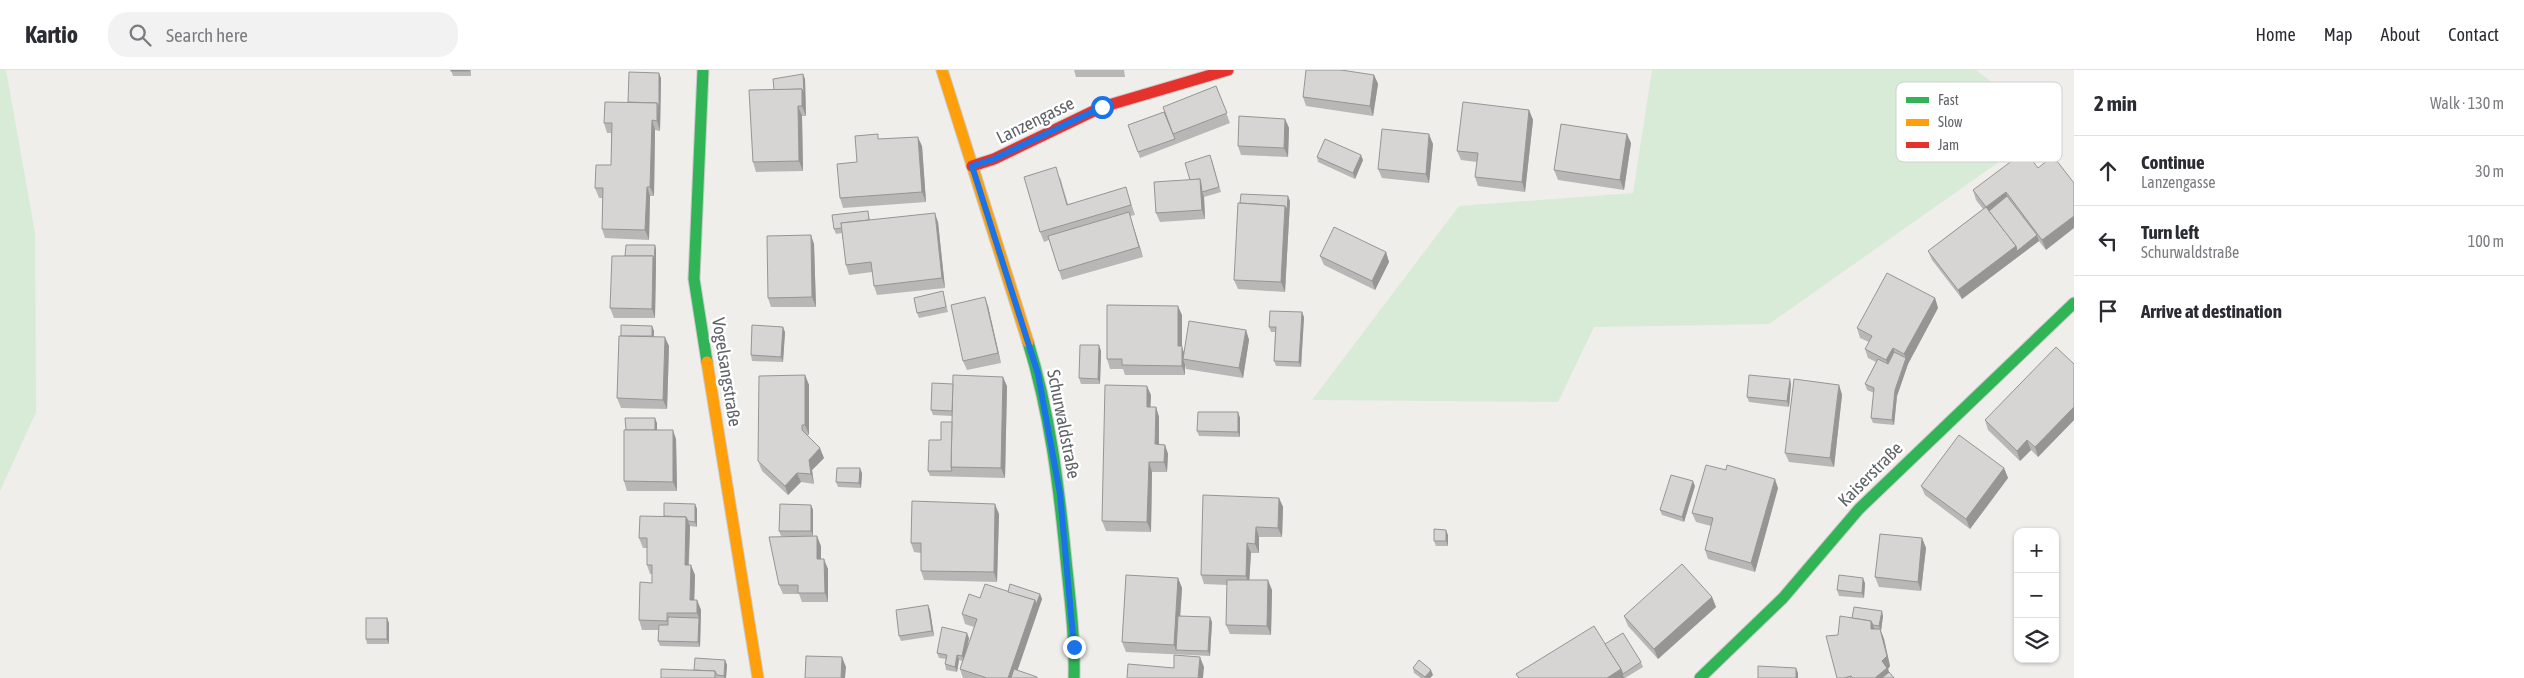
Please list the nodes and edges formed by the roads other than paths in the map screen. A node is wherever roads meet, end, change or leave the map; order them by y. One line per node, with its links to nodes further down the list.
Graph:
1 (703, 70): 6 (street, Vogelsangstraße)
2 (942, 70): 4 (street, Schurwaldstraße)
3 (1228, 70): 4 (street, Lanzengasse)
4 (972, 166): 7 (street, Schurwaldstraße)
5 (2074, 303): 8 (street, Kaiserstraße)
6 (758, 678)
7 (1074, 678)
8 (1700, 678)

